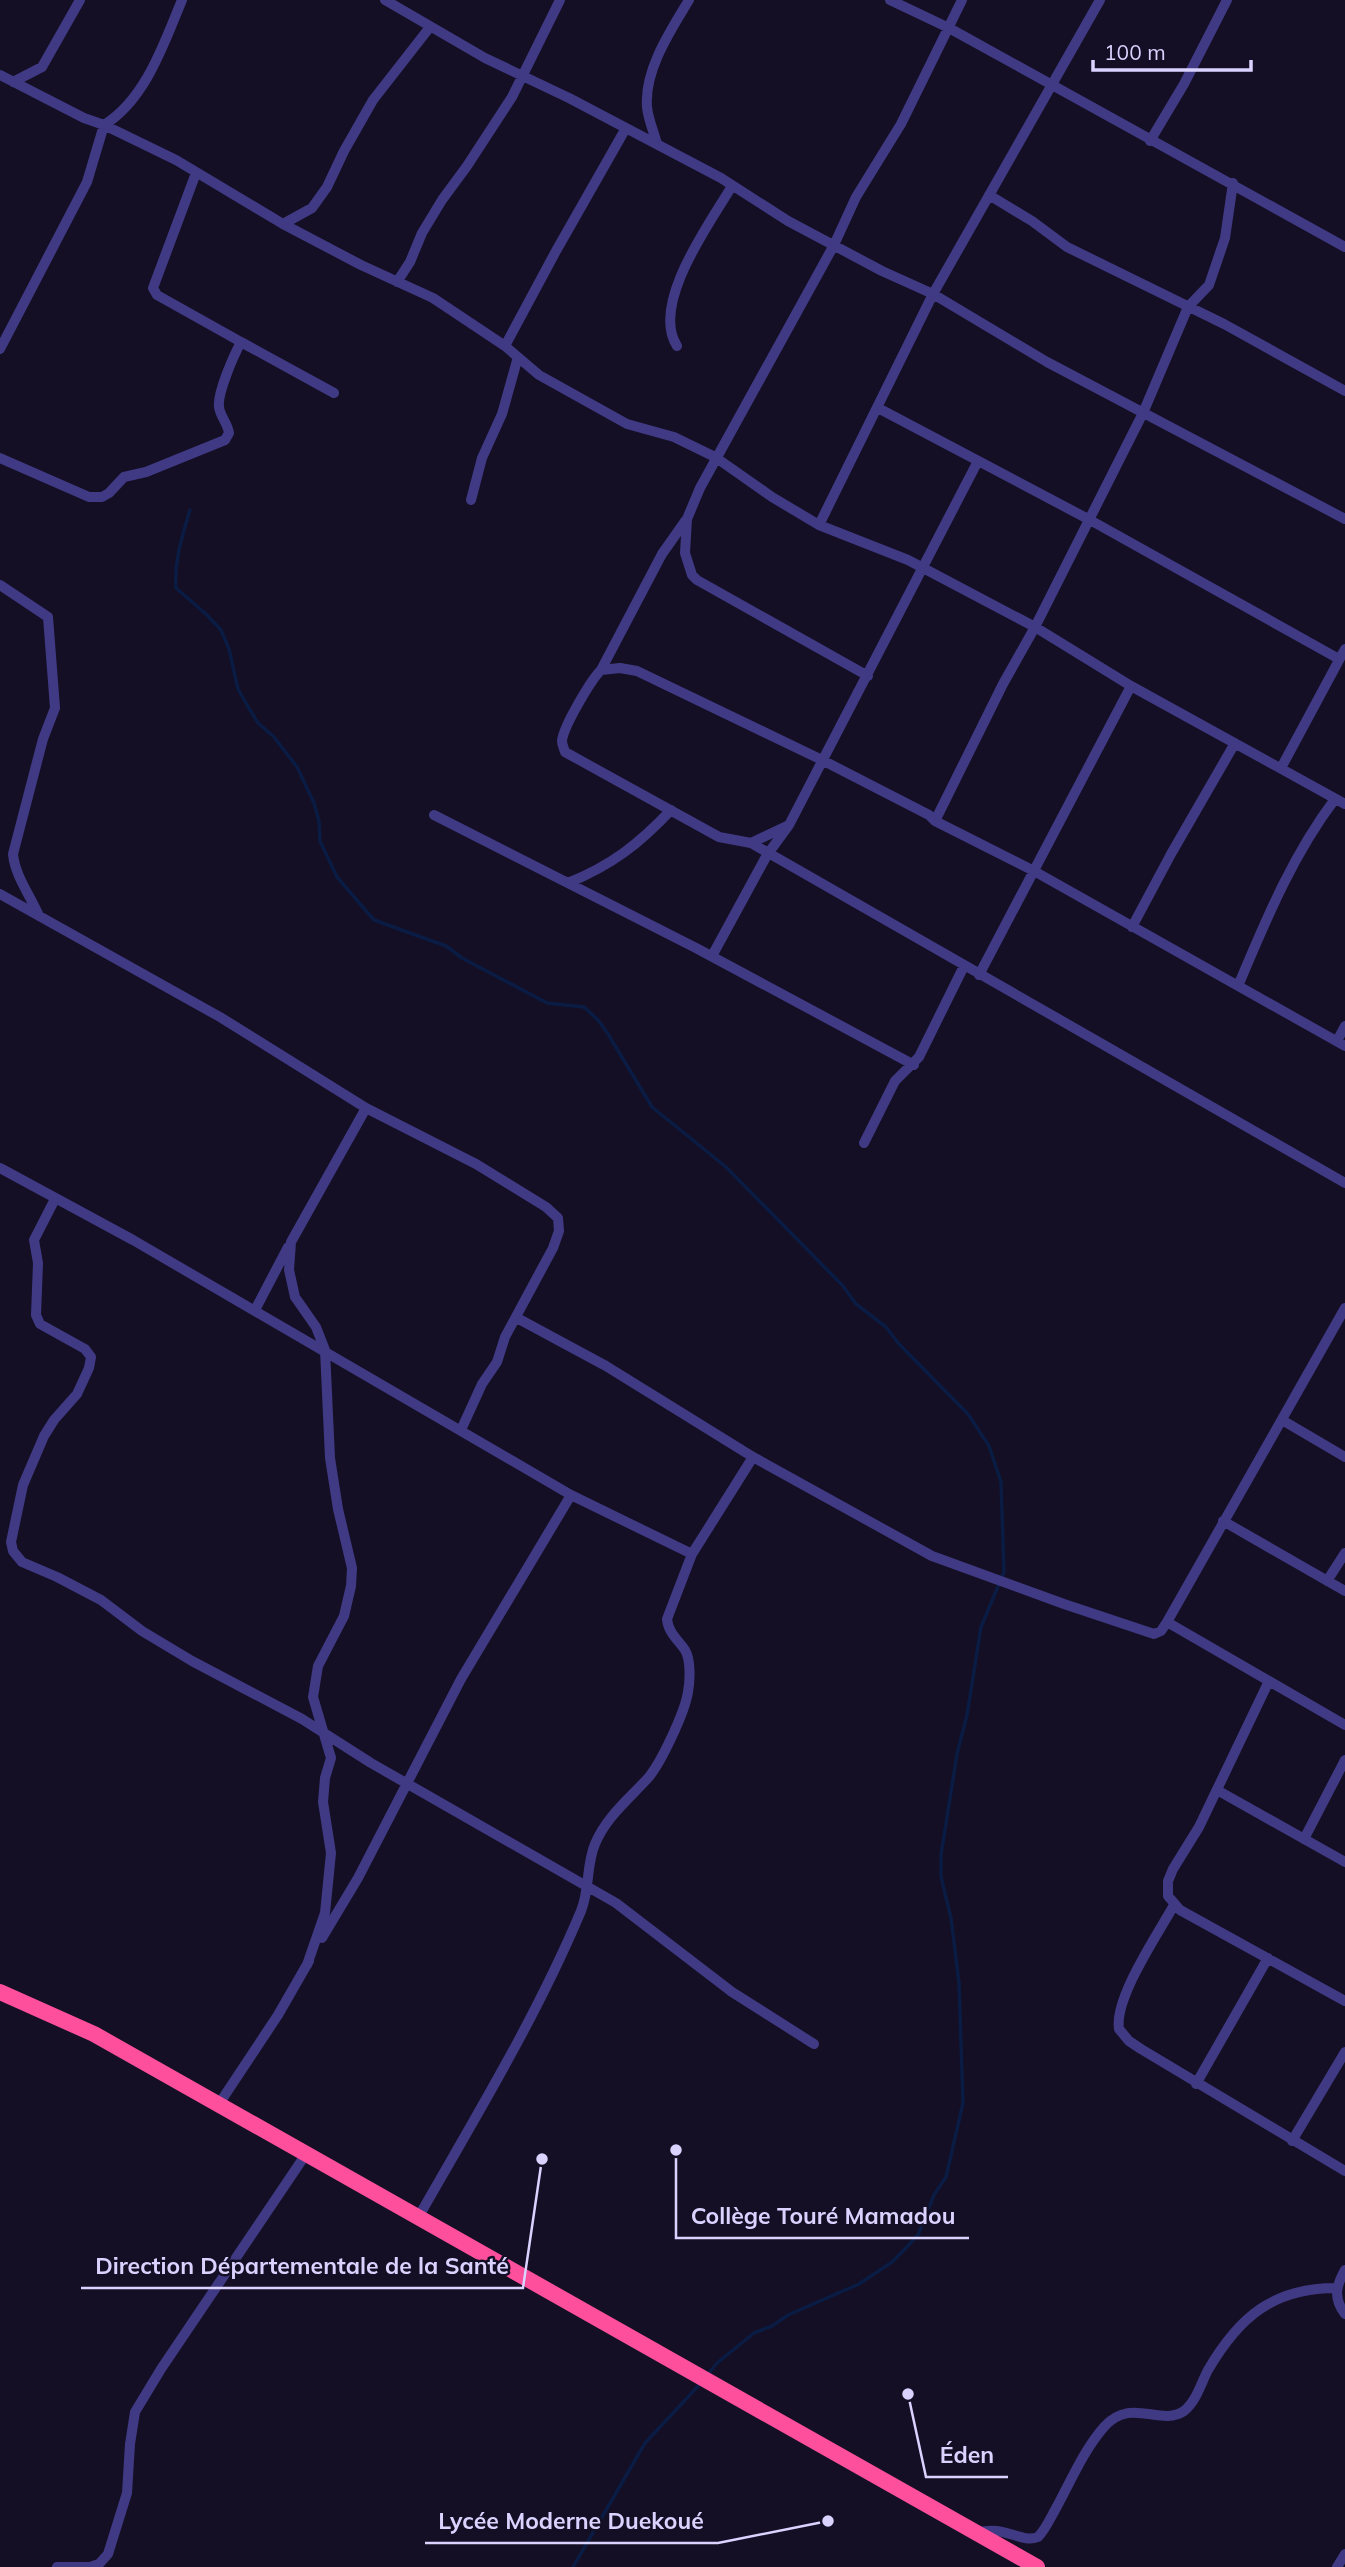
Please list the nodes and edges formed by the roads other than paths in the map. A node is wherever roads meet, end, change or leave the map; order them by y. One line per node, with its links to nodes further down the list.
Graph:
1 (80, 0): 14 (street)
2 (182, 0): 16 (street)
3 (385, 0): 10 (street)
4 (560, 0): 12 (street)
5 (689, 0): 19 (street)
6 (890, 0): 11 (street)
7 (962, 0): 11 (street)
8 (1100, 0): 15 (street)
9 (1227, 0): 18 (street)
10 (430, 27): 12 (street); 24 (street)
11 (949, 28): 15 (street); 25 (street)
12 (522, 74): 17 (street); 27 (street)
13 (0, 75): 14 (street)
14 (13, 82): 16 (street)
15 (1051, 86): 18 (street); 23 (street)
16 (104, 125): 20 (street); 33 (street)
17 (626, 128): 19 (street); 31 (street)
18 (1150, 141): 21 (street)
19 (657, 144): 22 (street)
20 (196, 173): 24 (street); 30 (street)
21 (1233, 184): 26 (street); 29 (street)
22 (732, 186): 25 (street); 32 (street)
23 (989, 195): 28 (street); 29 (street)
24 (284, 224): 27 (street)
25 (834, 245): 28 (street); 39 (street)
26 (1345, 247)
27 (397, 282): 31 (street)
28 (933, 294): 37 (street); 38 (street)
29 (1188, 307): 35 (street); 38 (street)
30 (241, 342): 36 (street); 40 (street)
31 (505, 345): 34 (street)
32 (677, 346)
33 (0, 349)
34 (517, 357): 39 (street); 42 (street)
35 (1345, 391)
36 (334, 393)
37 (878, 408): 41 (street); 46 (street)
38 (1143, 413): 44 (street); 45 (street)
39 (715, 457): 43 (street); 46 (street)
40 (0, 458)
41 (978, 461): 45 (street); 47 (street)
42 (471, 499)
43 (687, 519): 51 (street); 52 (street)
44 (1345, 519)
45 (1090, 520): 49 (street); 50 (street)
46 (820, 525): 47 (street)
47 (922, 568): 49 (street); 52 (street)
48 (0, 585): 67 (street)
49 (1035, 627): 53 (street); 60 (street)
50 (1342, 654): 56 (street)
51 (601, 670): 55 (street); 58 (street)
52 (868, 676): 55 (street)
53 (1131, 686): 54 (street); 64 (street)
54 (1235, 743): 56 (street); 68 (street)
55 (822, 760): 60 (street); 61 (street)
56 (1281, 768): 57 (street)
57 (1340, 801): 72 (street)
58 (671, 810): 62 (street); 65 (street)
59 (434, 815): 65 (street)
60 (935, 821): 64 (street)
61 (789, 825): 62 (street); 63 (street)
62 (751, 844): 63 (street)
63 (767, 855): 69 (street); 70 (street)
64 (1034, 872): 68 (street); 71 (street)
65 (568, 883): 69 (street)
66 (0, 894): 67 (street)
67 (39, 916): 76 (street)
68 (1132, 927): 72 (street)
69 (712, 956): 75 (street)
70 (964, 966): 71 (street); 75 (street)
71 (979, 975): 79 (street)
72 (1238, 986): 74 (street)
73 (1345, 1026): 74 (street)
74 (1341, 1043)
75 (914, 1065): 77 (street)
76 (366, 1108): 81 (street); 84 (street)
77 (864, 1143)
78 (0, 1168): 80 (street)
79 (1345, 1183)
80 (55, 1199): 83 (street); 99 (street)
81 (291, 1242): 83 (street); 85 (street)
82 (1345, 1308): 86 (street)
83 (255, 1310): 85 (street)
84 (517, 1318): 87 (street); 88 (street)
85 (325, 1350): 87 (street); 99 (street)
86 (1282, 1420): 89 (street); 91 (street)
87 (461, 1430): 90 (street)
88 (753, 1457): 93 (street); 96 (street)
89 (1345, 1457)
90 (571, 1494): 93 (street); 101 (street)
91 (1223, 1521): 94 (street); 96 (street)
92 (1345, 1553): 94 (street)
93 (692, 1554): 105 (street)
94 (1327, 1581): 95 (street)
95 (1345, 1591)
96 (1167, 1622): 97 (street)
97 (1269, 1681): 98 (street); 102 (street)
98 (1345, 1725)
99 (324, 1733): 101 (street); 108 (street)
100 (1345, 1760): 103 (street)
101 (407, 1783): 105 (street); 108 (street)
102 (1217, 1790): 103 (street); 106 (street)
103 (1304, 1839): 104 (street)
104 (1345, 1862)
105 (587, 1887): 111 (street); 118 (street)
106 (1174, 1905): 107 (street); 113 (street)
107 (1268, 1958): 110 (street); 113 (street)
108 (307, 1965): 114 (street)
109 (0, 1992): 114 (highway)
110 (1345, 2001)
111 (814, 2044)
112 (1345, 2052): 115 (street)
113 (1196, 2084): 115 (street)
114 (219, 2104): 116 (highway)
115 (1292, 2141): 117 (street)
116 (306, 2154): 118 (highway); 124 (street)
117 (1345, 2171)
118 (419, 2216): 122 (highway)
119 (1345, 2270): 120 (street)
120 (1336, 2288): 121 (street); 122 (street)
121 (1345, 2314)
122 (976, 2533): 125 (highway)
123 (1345, 2554): 126 (street)
124 (57, 2567)
125 (1037, 2567)
126 (1337, 2567)

